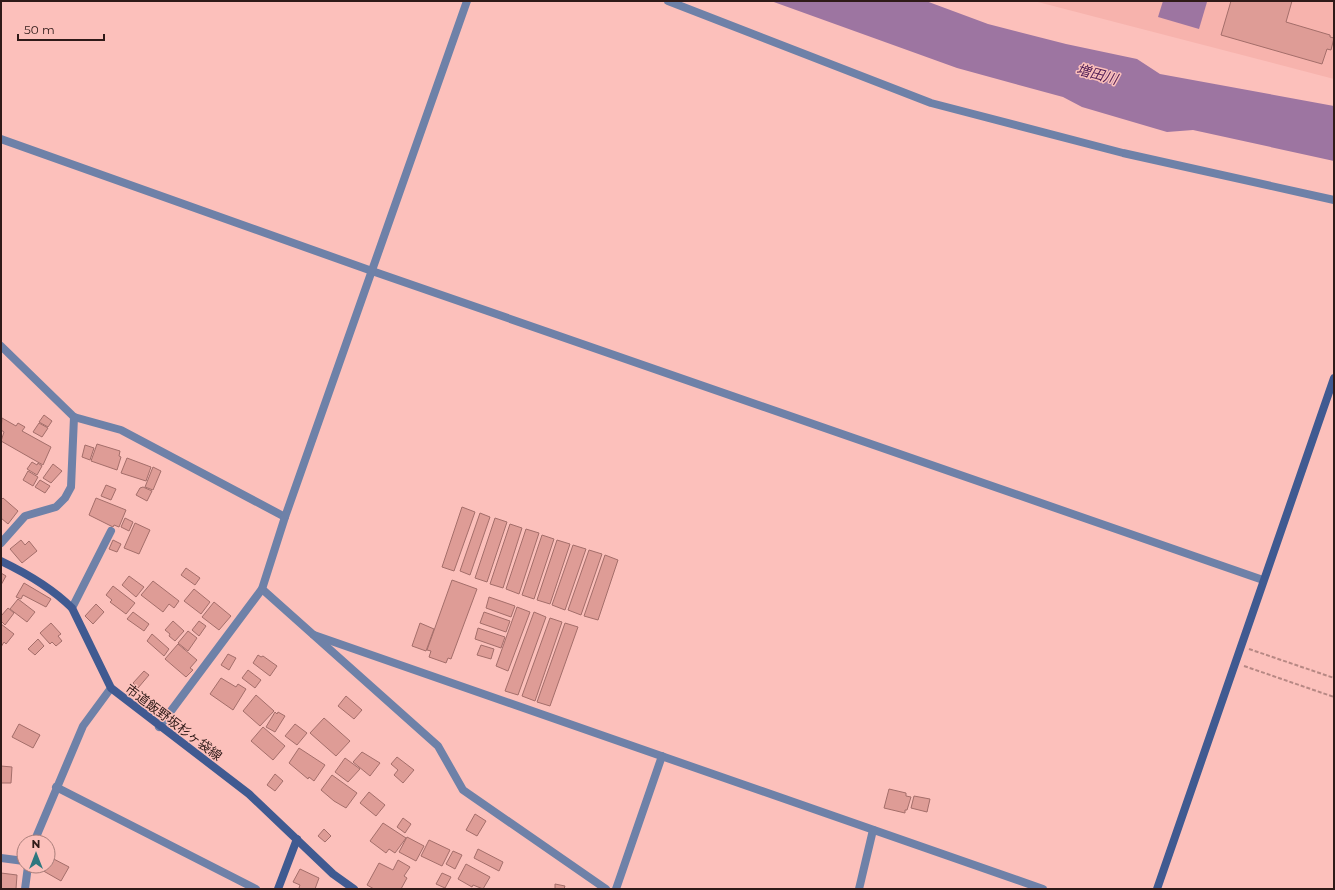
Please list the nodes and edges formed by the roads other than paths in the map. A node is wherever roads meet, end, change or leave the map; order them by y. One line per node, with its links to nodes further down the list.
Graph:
1 (467, 1): 5 (street)
2 (668, 1): 4 (street)
3 (1, 139): 5 (street)
4 (1334, 200)
5 (372, 271): 9 (street); 13 (street)
6 (1, 346): 8 (street)
7 (1334, 378): 13 (street)
8 (74, 417): 9 (street); 11 (street)
9 (285, 517): 14 (street)
10 (110, 531): 15 (street)
11 (1, 544)
12 (1, 561): 15 (street, 市道飯野坂杉ヶ袋線)
13 (1263, 580): 35 (street)
14 (262, 589): 16 (street); 18 (street)
15 (72, 608): 17 (street, 市道飯野坂杉ヶ袋線)
16 (314, 635): 19 (street); 31 (street)
17 (110, 688): 18 (street, 市道飯野坂杉ヶ袋線); 20 (street)
18 (160, 727): 23 (street, 市道飯野坂杉ヶ袋線)
19 (662, 756): 21 (street); 32 (street)
20 (56, 787): 22 (street); 28 (street)
21 (873, 830): 33 (street); 34 (street)
22 (37, 834)
23 (297, 839): 29 (street); 30 (street, 市道飯野坂杉ヶ袋線)
24 (1, 858): 25 (street)
25 (16, 860)
26 (27, 874): 27 (street)
27 (25, 889)
28 (256, 889)
29 (278, 889)
30 (354, 889)
31 (606, 889)
32 (616, 889)
33 (859, 889)
34 (1043, 889)
35 (1157, 889)

